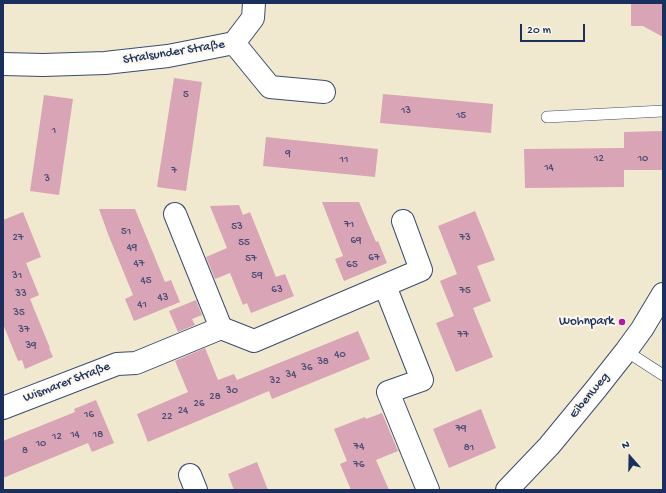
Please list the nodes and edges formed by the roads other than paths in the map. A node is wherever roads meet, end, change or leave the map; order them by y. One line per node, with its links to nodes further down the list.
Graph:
1 (254, 3): 2 (street)
2 (234, 44): 3 (street, Stralsunder Straße); 4 (street, Stralsunder Straße)
3 (3, 64)
4 (324, 92)
5 (663, 111): 6 (lane)
6 (547, 117)
7 (175, 214): 11 (street)
8 (403, 221): 9 (street)
9 (385, 286): 11 (street); 15 (street)
10 (662, 296): 12 (street, Eibenweg)
11 (221, 328): 14 (street, Wismarer Straße)
12 (626, 351): 13 (lane); 16 (street, Eibenweg)
13 (663, 375)
14 (3, 408)
15 (428, 490)
16 (508, 490)

